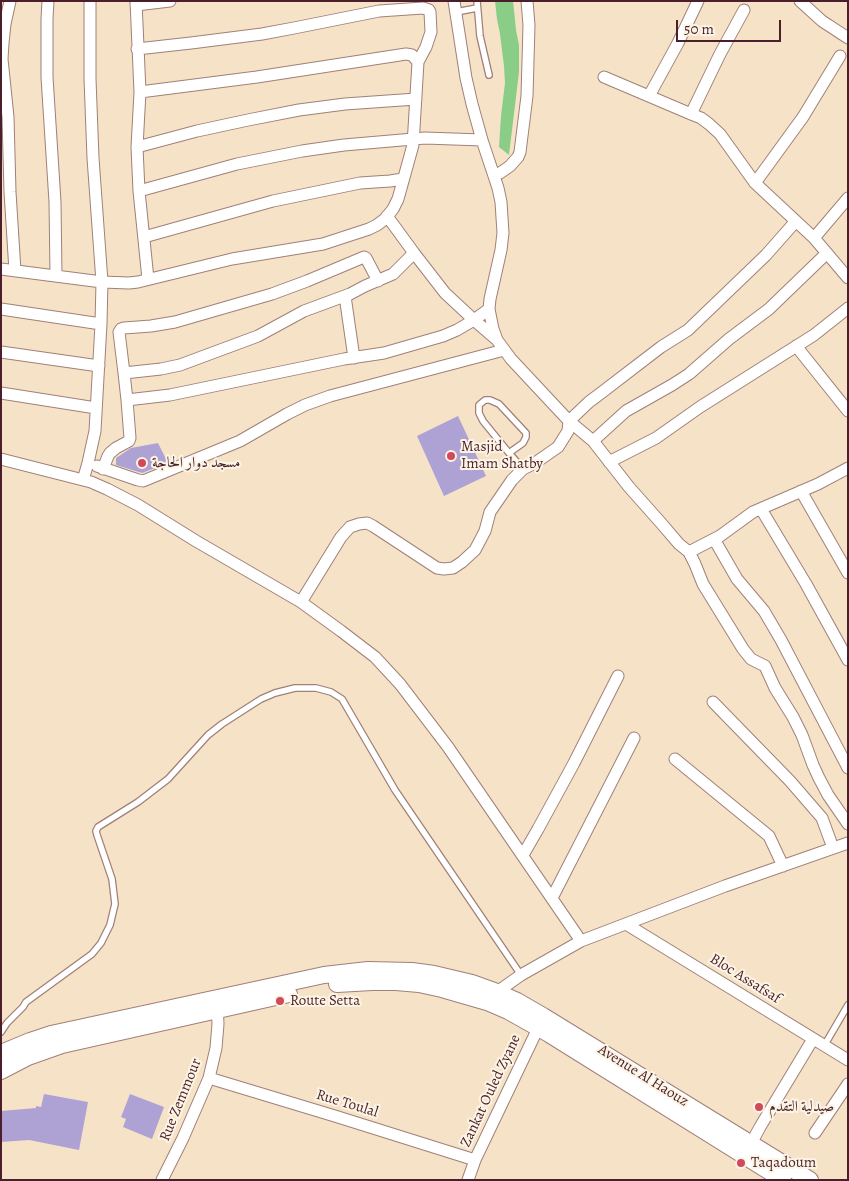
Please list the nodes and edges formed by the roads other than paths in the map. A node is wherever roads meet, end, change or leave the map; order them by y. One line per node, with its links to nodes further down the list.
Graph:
1 (10, 1): 38 (street)
2 (48, 1): 39 (street)
3 (90, 1): 43 (street)
4 (170, 1): 9 (street)
5 (477, 1): 11 (lane)
6 (527, 1): 26 (street)
7 (698, 1): 20 (street)
8 (800, 1): 13 (street)
9 (136, 3): 14 (street)
10 (455, 7): 11 (lane); 24 (street)
11 (477, 8): 17 (lane)
12 (744, 10): 22 (street)
13 (848, 38)
14 (137, 49): 16 (street); 19 (street)
15 (840, 56): 28 (street)
16 (418, 62): 19 (street); 21 (street)
17 (489, 75)
18 (604, 77): 20 (street)
19 (140, 92): 25 (street)
20 (649, 96): 22 (street)
21 (416, 99): 23 (street); 25 (street)
22 (691, 114): 28 (street)
23 (414, 139): 24 (street); 27 (street); 29 (street)
24 (482, 140): 26 (street)
25 (137, 147): 29 (street)
26 (494, 174): 47 (street)
27 (403, 178): 31 (street); 33 (street)
28 (755, 183): 32 (street)
29 (139, 191): 33 (street)
30 (848, 198): 34 (street)
31 (387, 216): 36 (street); 41 (street)
32 (796, 221): 34 (street); 61 (street)
33 (144, 237): 41 (street)
34 (814, 238): 35 (street)
35 (827, 253): 40 (street); 62 (street)
36 (414, 254): 42 (street); 48 (street)
37 (1, 269): 38 (street)
38 (15, 271): 39 (street)
39 (56, 276): 43 (street)
40 (848, 277)
41 (148, 279): 43 (street)
42 (378, 281): 44 (street); 56 (street)
43 (102, 282): 49 (street)
44 (345, 296): 54 (street); 56 (street)
45 (848, 308): 51 (street)
46 (1, 309): 49 (street)
47 (489, 309): 48 (street); 50 (street)
48 (474, 320): 50 (street); 54 (street)
49 (101, 324): 55 (street)
50 (497, 340): 52 (street)
51 (796, 346): 60 (street); 65 (street)
52 (504, 350): 61 (street); 67 (street)
53 (1, 352): 55 (street)
54 (354, 358): 58 (street)
55 (99, 366): 59 (street)
56 (124, 373): 58 (street)
57 (1, 393): 59 (street)
58 (127, 400): 67 (street)
59 (96, 408): 66 (street)
60 (848, 411)
61 (569, 421): 62 (street); 68 (street)
62 (593, 441): 65 (street)
63 (509, 453): 63 (lane); 68 (lane)
64 (1, 459): 70 (street)
65 (609, 462): 74 (street)
66 (88, 463): 67 (street); 70 (street)
67 (103, 469)
68 (522, 470): 76 (street)
69 (846, 473): 71 (street)
70 (83, 480): 76 (street)
71 (801, 491): 72 (street); 75 (street)
72 (761, 509): 73 (street); 77 (street)
73 (714, 539): 74 (street); 82 (street)
74 (689, 552): 83 (street)
75 (848, 573)
76 (302, 602): 86 (street)
77 (848, 660)
78 (618, 676): 86 (street)
79 (714, 702): 85 (street)
80 (634, 738): 88 (street)
81 (675, 759): 87 (street)
82 (848, 768)
83 (848, 824)
84 (848, 843): 85 (street)
85 (833, 848): 87 (street)
86 (523, 855): 88 (street)
87 (783, 866): 89 (street)
88 (552, 898): 90 (street)
89 (626, 924): 90 (street); 98 (street, Bloc Assafsaf)
90 (581, 942): 91 (street)
91 (521, 975): 93 (street); 97 (lane)
92 (470, 989): 93 (main road, Avenue Al Haouz); 94 (main road); 96 (main road, Avenue Al Haouz)
93 (497, 992): 96 (main road, Avenue Al Haouz)
94 (217, 1004): 100 (main road); 102 (street, Rue Zemmour)
95 (848, 1005): 99 (lane)
96 (540, 1022): 105 (main road, Avenue Al Haouz); 106 (street, Zankat Ouled Zyane)
97 (1, 1032)
98 (813, 1039): 99 (street, Bloc Assafsaf); 105 (street)
99 (824, 1046): 101 (street, Bloc Assafsaf)
100 (4, 1058)
101 (848, 1060)
102 (209, 1078): 106 (street, Rue Toulal); 108 (street, Rue Zemmour)
103 (848, 1084): 104 (street)
104 (815, 1133)
105 (748, 1150): 107 (main road, Avenue Al Haouz)
106 (475, 1160): 109 (street, Zankat Ouled Zyane)
107 (780, 1175): 110 (main road, Avenue Al Haouz)
108 (162, 1180)
109 (468, 1180)
110 (810, 1180)

